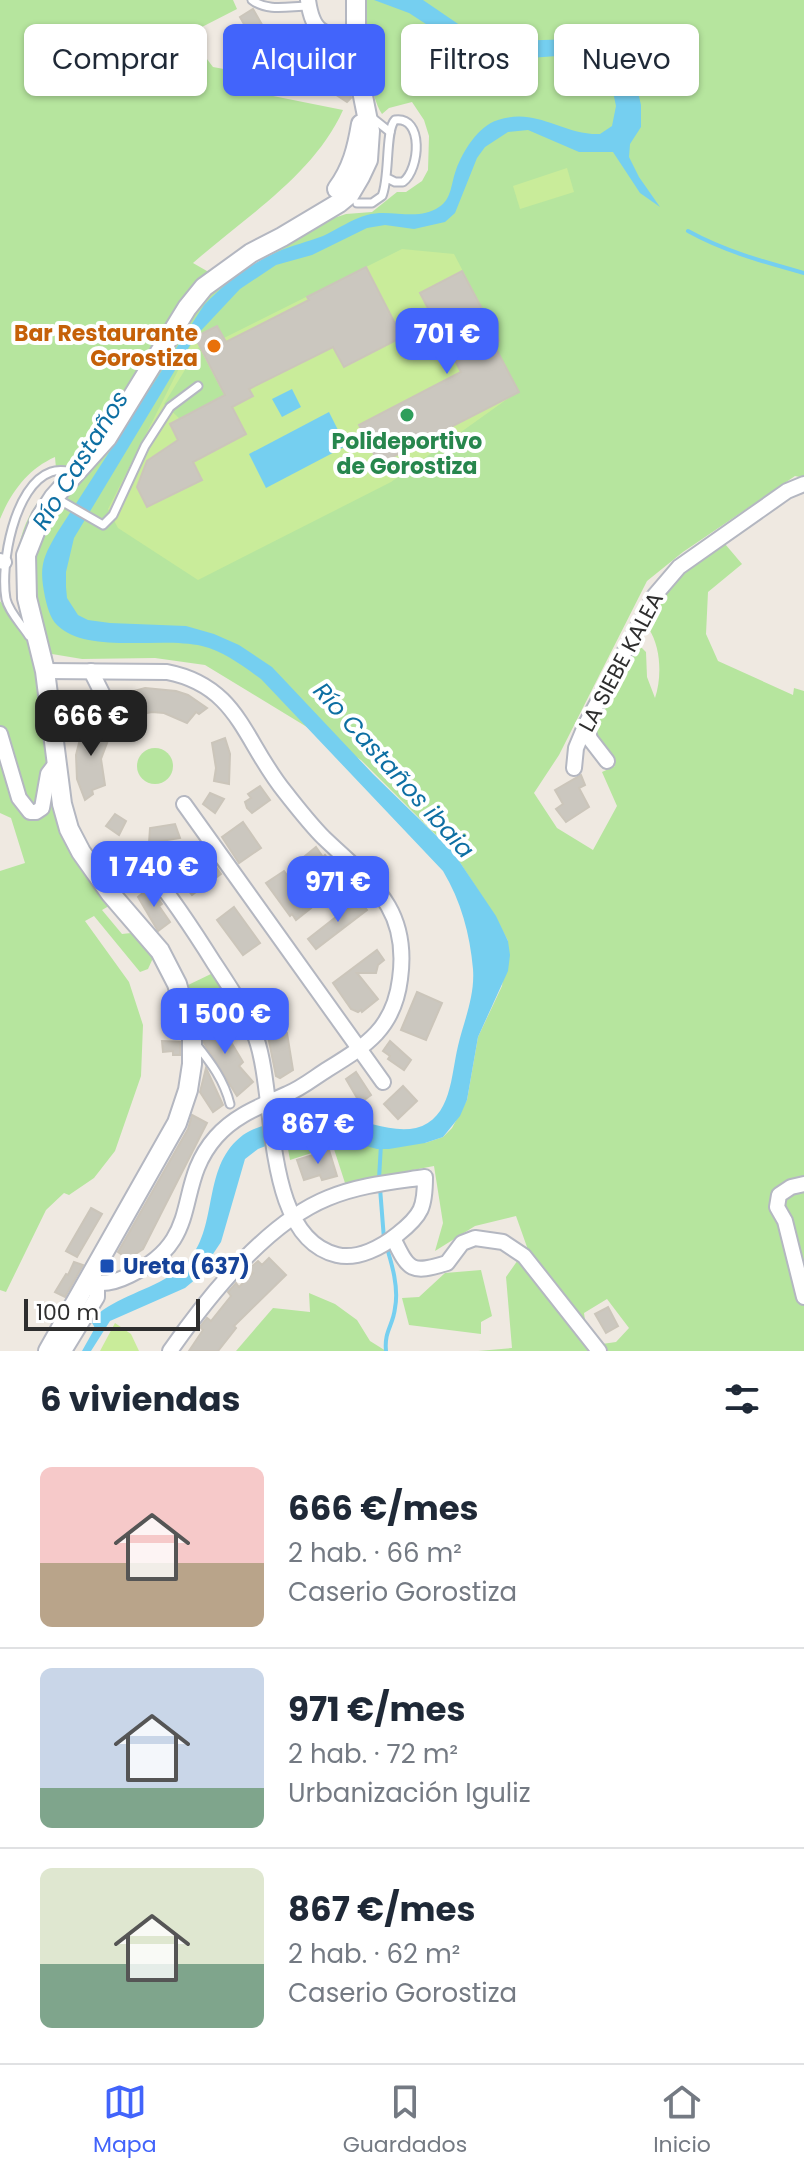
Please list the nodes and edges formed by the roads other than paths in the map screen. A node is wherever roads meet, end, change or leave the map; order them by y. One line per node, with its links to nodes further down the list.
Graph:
1 (252, 0): 3 (lane)
2 (356, 0): 5 (street)
3 (308, 3): 4 (street)
4 (315, 24)
5 (355, 24)
6 (362, 96): 7 (street)
7 (364, 115): 8 (lane); 10 (street); 11 (street)
8 (390, 132): 9 (lane); 9 (lane)
9 (387, 178): 10 (lane)
10 (353, 199): 11 (street)
11 (321, 212): 13 (street)
12 (198, 386): 15 (lane)
13 (77, 472): 15 (street); 16 (lane)
14 (804, 484): 22 (street, LA SIEBE KALEA)
15 (62, 501): 17 (street)
16 (2, 562): 18 (lane)
17 (27, 598): 18 (lane); 19 (street)
18 (6, 602): 19 (lane)
19 (40, 650): 20 (street)
20 (45, 671): 21 (street); 26 (street)
21 (91, 671): 23 (street); 31 (street)
22 (586, 724): 25 (street); 27 (street, LA SIEBE KALEA)
23 (126, 729)
24 (0, 734): 26 (street)
25 (607, 761)
26 (57, 762): 29 (street)
27 (574, 768)
28 (184, 804): 31 (street)
29 (97, 875): 30 (street); 33 (street)
30 (192, 1039): 34 (lane); 38 (street)
31 (359, 1050): 32 (street); 33 (street)
32 (383, 1082)
33 (267, 1102): 36 (street); 38 (street)
34 (230, 1104)
35 (804, 1184): 39 (street)
36 (293, 1218): 37 (street); 37 (street); 42 (street)
37 (393, 1238): 43 (street)
38 (93, 1282): 40 (street); 41 (street)
39 (804, 1297)
40 (48, 1351)
41 (64, 1351)
42 (170, 1351)
43 (599, 1351)

